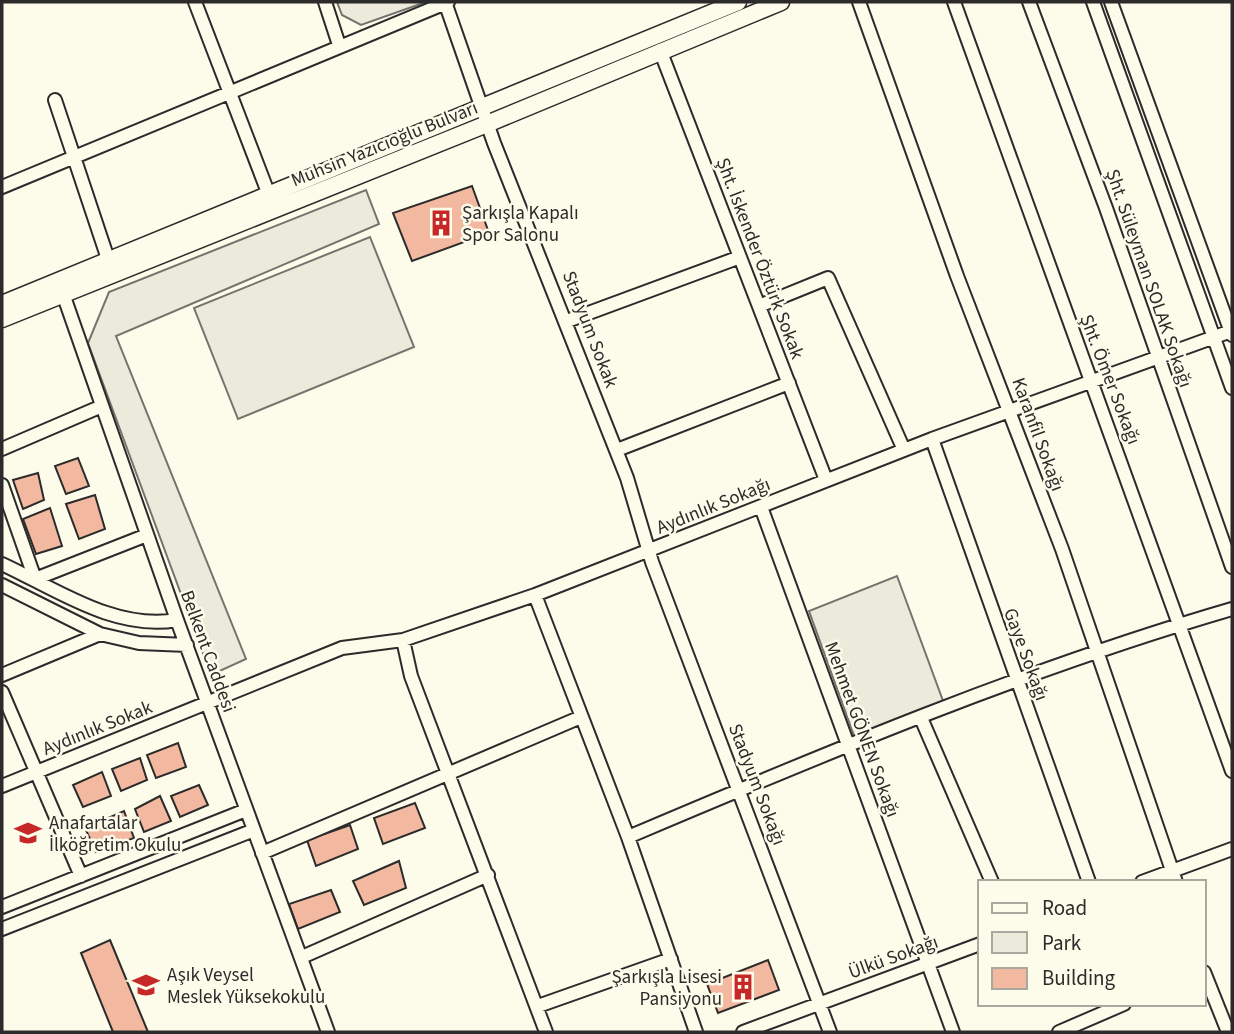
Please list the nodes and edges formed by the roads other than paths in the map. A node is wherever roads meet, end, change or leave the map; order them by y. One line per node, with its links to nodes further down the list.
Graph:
1 (195, 2): 13 (street)
2 (325, 2): 11 (street)
3 (446, 2): 11 (street); 15 (street, Stadyum Sokak)
4 (738, 2): 15 (main road, Muhsin Yazıcıoğlu Bulvarı)
5 (781, 2): 12 (main road, Muhsin Yazıcıoğlu Bulvarı)
6 (859, 2): 34 (street, Karanfil Sokağı)
7 (954, 2): 30 (street, Şht. Ömer Sokağı)
8 (1029, 2): 29 (street, Şht. Süleyman SOLAK Sokağı)
9 (1093, 2): 28 (street)
10 (1111, 2): 27 (street)
11 (339, 45): 13 (street)
12 (660, 50): 16 (main road, Muhsin Yazıcıoğlu Bulvarı); 20 (street, Şht. İskender Öztürk Sokak)
13 (227, 91): 17 (street); 19 (street)
14 (55, 100): 17 (street)
15 (481, 106): 16 (street, Stadyum Sokak); 19 (main road, Muhsin Yazıcıoğlu Bulvarı)
16 (487, 124): 22 (main road, Muhsin Yazıcıoğlu Bulvarı); 26 (street, Stadyum Sokak)
17 (76, 155): 18 (street); 21 (street)
18 (2, 187)
19 (269, 195): 21 (main road, Muhsin Yazıcıoğlu Bulvarı)
20 (740, 257): 24 (street, Şht. İskender Öztürk Sokak); 26 (street)
21 (108, 259): 22 (main road, Muhsin Yazıcıoğlu Bulvarı)
22 (61, 288): 23 (main road, Muhsin Yazıcıoğlu Bulvarı); 25 (main road, Muhsin Yazıcıoğlu Bulvarı); 33 (street, Belkent Caddesi)
23 (2, 304)
24 (759, 306): 31 (street, Şht. İskender Öztürk Sokak); 38 (street)
25 (2, 319)
26 (567, 321): 37 (street, Stadyum Sokak)
27 (1231, 333): 28 (street, Aydınlık Sokağı)
28 (1214, 337): 29 (street, Aydınlık Sokağı); 32 (street)
29 (1158, 358): 30 (street, Aydınlık Sokağı); 45 (street, Şht. Süleyman SOLAK Sokağı)
30 (1090, 382): 34 (street, Aydınlık Sokağı); 51 (street, Şht. Ömer Sokağı)
31 (789, 383): 37 (street); 39 (street, Şht. İskender Öztürk Sokak)
32 (1232, 388)
33 (102, 406): 36 (street); 42 (street, Belkent Caddesi)
34 (1011, 411): 35 (street, Aydınlık Sokağı); 55 (street, Karanfil Sokağı)
35 (932, 439): 38 (street, Aydınlık Sokağı); 57 (street, Gaye Sokağı)
36 (2, 449)
37 (617, 450): 43 (street, Stadyum Sokak)
38 (904, 450): 39 (street, Aydınlık Sokağı)
39 (826, 480): 41 (street, Aydınlık Sokağı)
40 (2, 485): 46 (street)
41 (761, 507): 43 (street, Aydınlık Sokağı); 62 (street, Mehmet GÖNEN Sokağı)
42 (147, 535): 46 (street); 50 (street, Belkent Caddesi)
43 (650, 551): 48 (street, Aydınlık Sokağı); 67 (street, Stadyum Sokağı)
44 (2, 564): 46 (street)
45 (1232, 567)
46 (34, 579): 50 (street)
47 (2, 585): 52 (street)
48 (535, 595): 53 (street, Aydınlık Sokağı); 60 (street)
49 (1232, 609): 51 (street)
50 (177, 620): 54 (street, Belkent Caddesi)
51 (1181, 624): 55 (street); 63 (street, Şht. Ömer Sokağı)
52 (100, 634): 54 (street); 56 (street)
53 (402, 640): 59 (street, Aydınlık Sokağı); 65 (street)
54 (187, 645): 59 (street, Belkent Caddesi)
55 (1098, 650): 57 (street); 73 (street, Karanfil Sokağı)
56 (2, 675)
57 (1016, 681): 61 (street); 77 (street, Gaye Sokağı)
58 (2, 692): 64 (street)
59 (207, 703): 64 (street, Aydınlık Sokak); 68 (street, Belkent Caddesi)
60 (581, 717): 65 (street); 70 (street)
61 (921, 718): 62 (street); 76 (street)
62 (849, 746): 67 (street); 85 (street, Mehmet GÖNEN Sokağı)
63 (1232, 771)
64 (36, 772): 66 (street, Aydınlık Sokak); 75 (street)
65 (448, 772): 72 (street); 74 (street)
66 (2, 786)
67 (740, 789): 70 (street); 87 (street, Stadyum Sokağı)
68 (246, 810): 69 (street, Belkent Caddesi); 75 (street)
69 (254, 830): 72 (street, Belkent Caddesi); 81 (street)
70 (628, 837): 84 (street)
71 (1232, 849): 73 (street)
72 (262, 853): 83 (street, Belkent Caddesi)
73 (1172, 869): 78 (street); 79 (street, Karanfil Sokağı)
74 (488, 875): 83 (street); 88 (street)
75 (81, 876): 80 (street)
76 (991, 880)
77 (1088, 880)
78 (1147, 880)
79 (1175, 880)
80 (2, 906)
81 (2, 929)
82 (978, 945): 85 (street, Ülkü Sokağı)
83 (302, 957): 90 (street, Belkent Caddesi)
84 (671, 959): 88 (street); 92 (street)
85 (927, 965): 87 (street, Ülkü Sokağı); 95 (street, Mehmet GÖNEN Sokağı)
86 (1206, 977): 97 (street)
87 (818, 1002): 93 (street, Ülkü Sokağı); 94 (street, Stadyum Sokağı)
88 (538, 1006): 91 (street)
89 (1119, 1006): 96 (street)
90 (328, 1032)
91 (546, 1032)
92 (696, 1032)
93 (743, 1032)
94 (830, 1032)
95 (953, 1032)
96 (1059, 1032)
97 (1228, 1032)

